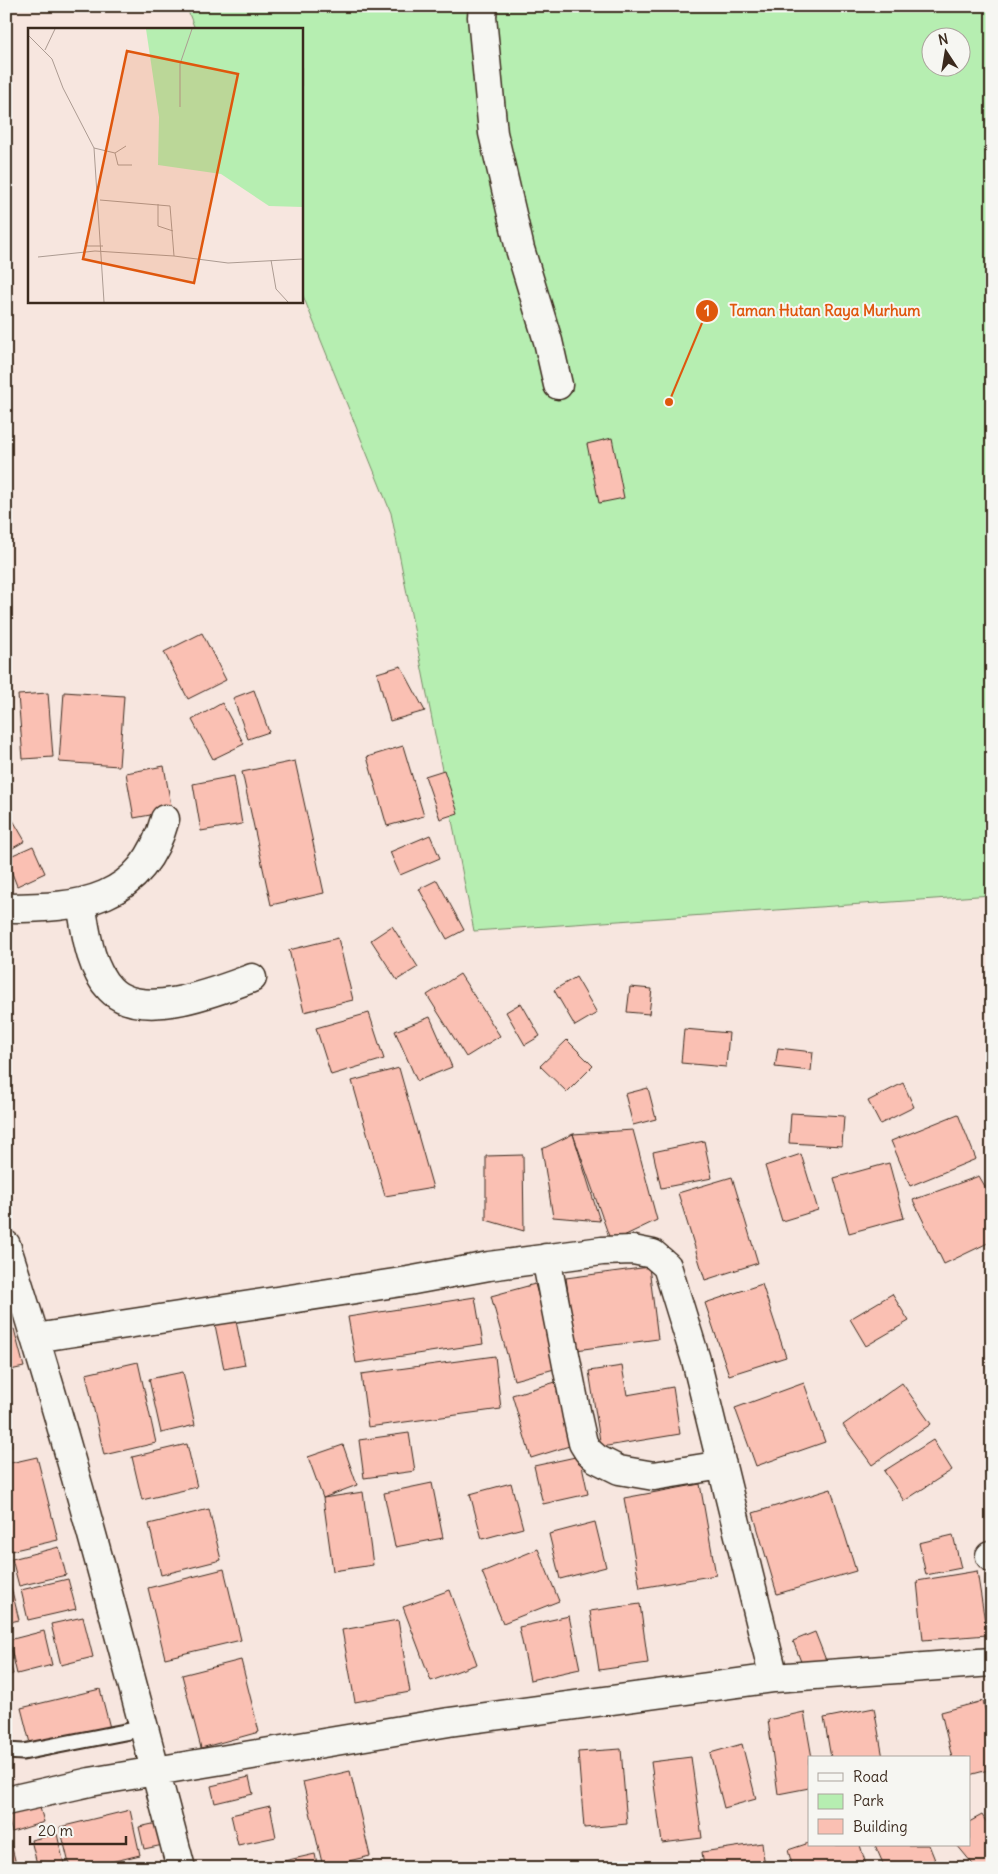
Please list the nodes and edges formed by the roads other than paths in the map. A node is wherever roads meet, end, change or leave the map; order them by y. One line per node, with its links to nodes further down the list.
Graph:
1 (483, 6): 2 (street)
2 (558, 386)
3 (165, 819): 4 (street)
4 (81, 903): 5 (street); 6 (street)
5 (6, 908)
6 (252, 978)
7 (6, 1245): 9 (street)
8 (546, 1258): 9 (street); 10 (street); 10 (street)
9 (35, 1338): 13 (street)
10 (722, 1465): 12 (street)
11 (992, 1662): 12 (street)
12 (774, 1678): 15 (street)
13 (145, 1728): 14 (lane); 15 (street)
14 (6, 1751)
15 (156, 1771): 16 (street); 17 (street)
16 (6, 1801)
17 (181, 1868)

